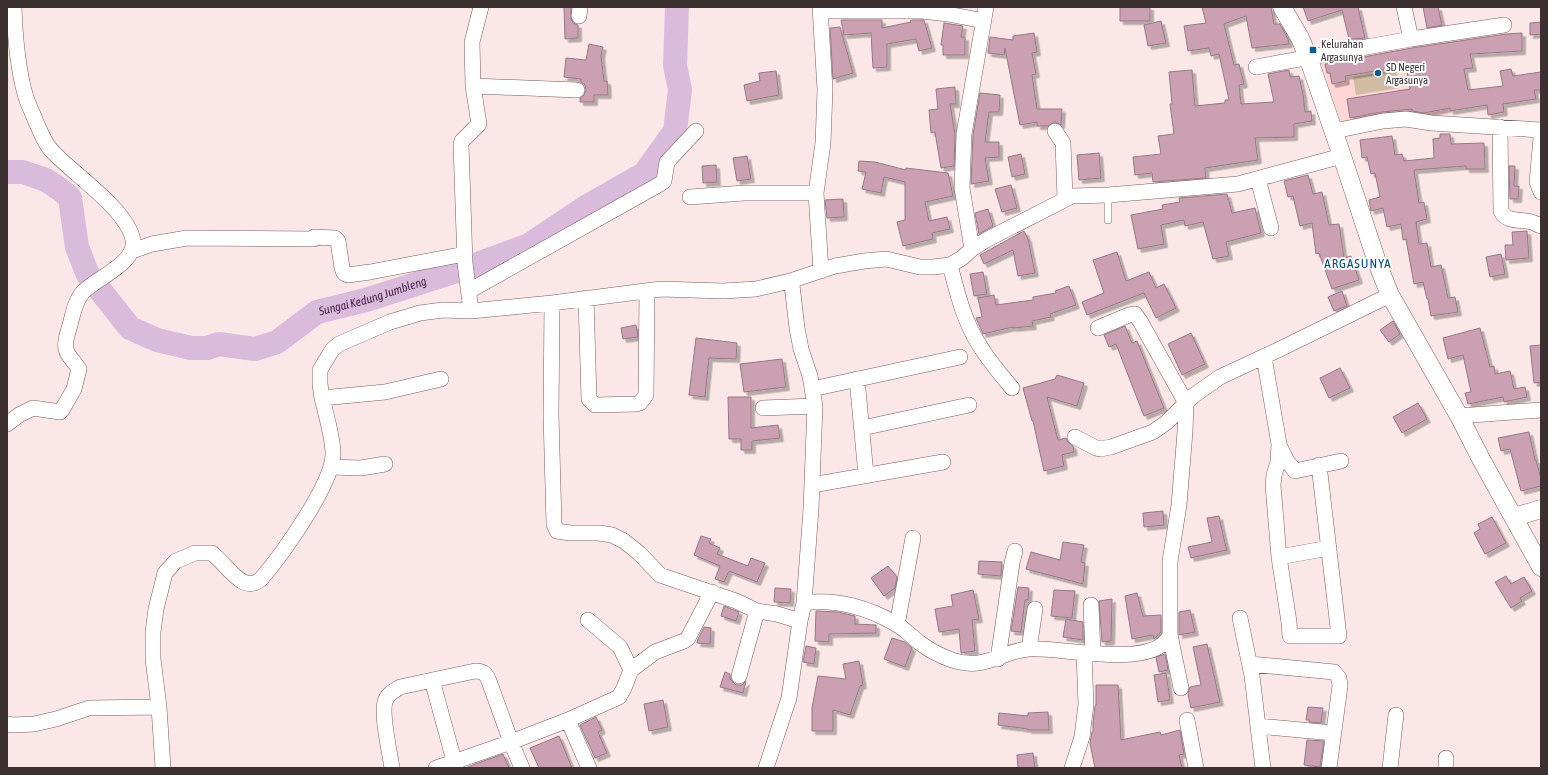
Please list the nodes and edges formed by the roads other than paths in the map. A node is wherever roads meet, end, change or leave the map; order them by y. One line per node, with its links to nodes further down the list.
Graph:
1 (14, 7): 30 (street)
2 (481, 7): 11 (street)
3 (1282, 7): 9 (street)
4 (1404, 7): 8 (street)
5 (820, 9): 6 (street); 22 (street)
6 (985, 14): 29 (street)
7 (1504, 25): 8 (street)
8 (1411, 39): 9 (street)
9 (1308, 57): 10 (street); 17 (street)
10 (1256, 67)
11 (473, 86): 12 (street); 31 (street)
12 (577, 90)
13 (1500, 127): 14 (street); 17 (street); 27 (street)
14 (1541, 130)
15 (696, 131): 35 (street)
16 (1055, 131): 25 (street)
17 (1334, 131): 19 (street)
18 (1541, 138): 21 (street)
19 (1342, 156): 20 (street); 37 (street)
20 (1258, 179): 23 (street); 28 (street)
21 (1541, 192)
22 (816, 193): 24 (street); 33 (street)
23 (1108, 195): 25 (street); 26 (lane)
24 (690, 197)
25 (1065, 198): 29 (street)
26 (1108, 220)
27 (1541, 226)
28 (1271, 228)
29 (972, 248): 32 (street)
30 (132, 251): 31 (street); 55 (street)
31 (465, 258): 35 (street)
32 (950, 265): 33 (street); 46 (street)
33 (821, 271): 34 (street)
34 (790, 281): 36 (street); 47 (street)
35 (468, 288): 40 (street)
36 (647, 291): 38 (street); 38 (street)
37 (1390, 294): 43 (street); 54 (street)
38 (586, 298): 39 (street)
39 (552, 303): 40 (street); 73 (street)
40 (471, 311): 48 (street)
41 (1098, 328): 49 (street)
42 (960, 357): 45 (street)
43 (1264, 357): 49 (street); 58 (street)
44 (441, 379): 48 (street)
45 (857, 379): 47 (street); 56 (street)
46 (1012, 388)
47 (812, 389): 51 (street)
48 (322, 398): 63 (street)
49 (1186, 403): 57 (street); 82 (street)
50 (969, 405): 56 (street)
51 (815, 406): 52 (street); 65 (street)
52 (763, 408)
53 (1541, 410): 54 (street)
54 (1459, 416): 67 (street)
55 (7, 424)
56 (862, 428): 64 (street)
57 (1075, 437)
58 (1279, 444): 62 (street); 71 (street)
59 (1342, 461): 62 (street)
60 (943, 462): 64 (street)
61 (385, 464): 63 (street)
62 (1319, 465): 69 (street)
63 (331, 467): 91 (street)
64 (866, 475): 65 (street)
65 (812, 485): 74 (street)
66 (1541, 509): 67 (street)
67 (1514, 517): 72 (street)
68 (913, 538): 81 (street)
69 (1329, 548): 71 (street); 71 (street)
70 (1016, 551): 85 (street)
71 (1279, 557)
72 (1541, 567)
73 (712, 592): 77 (street); 87 (street)
74 (804, 603): 80 (street); 81 (street)
75 (1091, 605): 84 (street)
76 (1035, 609): 83 (street)
77 (757, 611): 80 (street); 88 (street)
78 (1240, 618): 86 (street)
79 (588, 620): 87 (street)
80 (800, 621): 105 (street)
81 (897, 625): 85 (street)
82 (1170, 636): 84 (street); 90 (street)
83 (1029, 649): 84 (street); 85 (street)
84 (1089, 654): 106 (street)
85 (998, 658)
86 (1250, 664): 96 (street); 97 (street)
87 (631, 670): 93 (street)
88 (739, 676)
89 (432, 680): 98 (street); 99 (street); 101 (street)
90 (1181, 688)
91 (159, 707): 95 (street); 100 (street)
92 (1396, 715): 110 (street)
93 (568, 720): 98 (street); 104 (street)
94 (1187, 720): 107 (street)
95 (7, 724)
96 (1258, 726): 97 (street); 108 (street)
97 (1333, 733): 109 (street)
98 (511, 742): 99 (street); 103 (street)
99 (455, 765): 102 (street)
100 (164, 768)
101 (392, 768)
102 (436, 768)
103 (522, 768)
104 (589, 768)
105 (766, 768)
106 (1072, 768)
107 (1196, 768)
108 (1263, 768)
109 (1329, 768)
110 (1390, 768)

